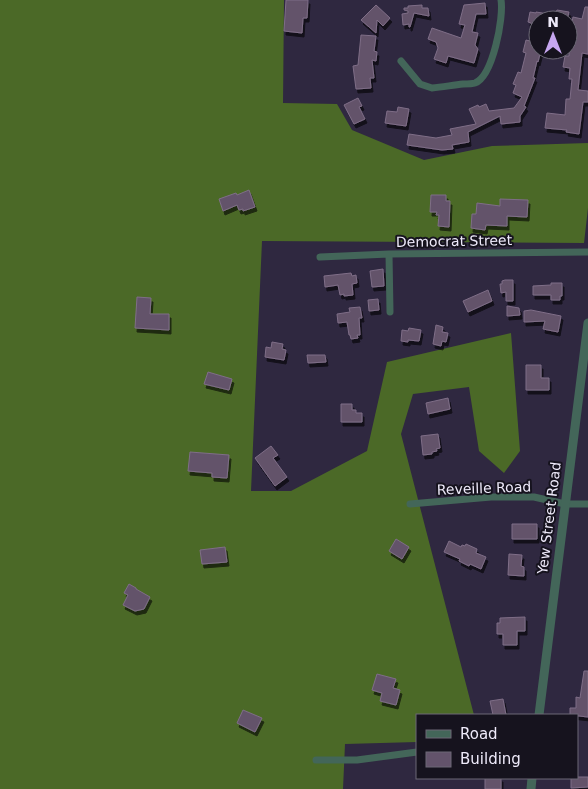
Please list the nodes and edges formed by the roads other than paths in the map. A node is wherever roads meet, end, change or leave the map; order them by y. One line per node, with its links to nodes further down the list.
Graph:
1 (501, 0): 2 (street)
2 (401, 61)
3 (588, 252): 4 (street, Democrat Street)
4 (389, 254): 5 (street, Democrat Street); 6 (street)
5 (320, 257)
6 (390, 312)
7 (588, 323): 9 (street, Yew Street Road)
8 (410, 504): 9 (street, Reveille Road)
9 (565, 504): 10 (street, Reveille Road); 11 (street, Yew Street Road)
10 (588, 504)
11 (539, 714)
12 (416, 752): 13 (street)
13 (316, 760)

